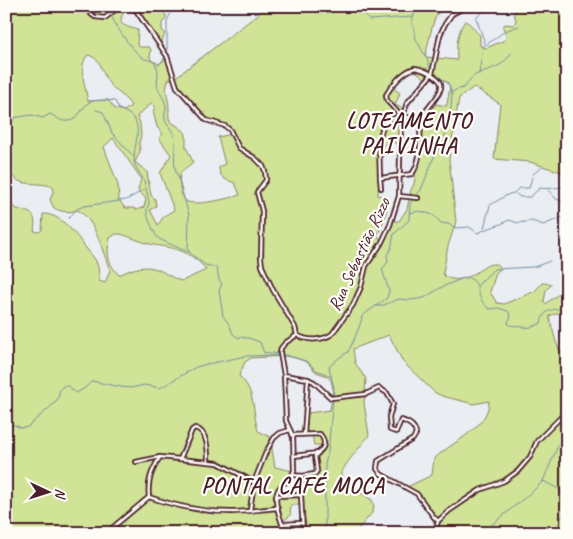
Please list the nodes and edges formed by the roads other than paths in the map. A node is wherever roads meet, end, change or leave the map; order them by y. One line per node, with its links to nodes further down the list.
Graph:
1 (120, 6): 4 (street)
2 (133, 6): 13 (street)
3 (467, 6): 5 (street)
4 (91, 14)
5 (430, 75): 6 (street); 6 (street); 7 (street)
6 (402, 116): 7 (street); 8 (street, Rua Sebastião Rizzo); 9 (street)
7 (421, 122): 8 (street)
8 (400, 175): 9 (street); 11 (street, Rua Sebastião Rizzo)
9 (380, 178): 10 (street)
10 (381, 188)
11 (399, 196): 12 (street); 13 (street, Rua Sebastião Rizzo)
12 (418, 198)
13 (296, 335): 14 (street)
14 (284, 375): 15 (street); 17 (street)
15 (308, 379): 18 (street); 34 (street)
16 (567, 404): 34 (street)
17 (290, 430): 19 (street); 28 (street)
18 (304, 434): 19 (street); 20 (street)
19 (292, 435): 21 (street)
20 (319, 452): 21 (street); 27 (street)
21 (294, 456): 26 (street)
22 (160, 457): 23 (street); 24 (street); 31 (street)
23 (180, 459): 25 (street); 25 (street)
24 (136, 462)
25 (208, 462): 28 (street)
26 (293, 475): 27 (street); 29 (street)
27 (302, 476): 30 (street)
28 (254, 482): 33 (street)
29 (276, 496): 30 (street); 32 (street)
30 (301, 496): 35 (street)
31 (150, 497): 33 (street); 37 (street)
32 (278, 508): 33 (street); 36 (street)
33 (250, 510)
34 (438, 521): 40 (street)
35 (302, 523): 36 (street); 39 (street)
36 (283, 524): 38 (street)
37 (112, 528)
38 (285, 533)
39 (303, 533)
40 (435, 533)

